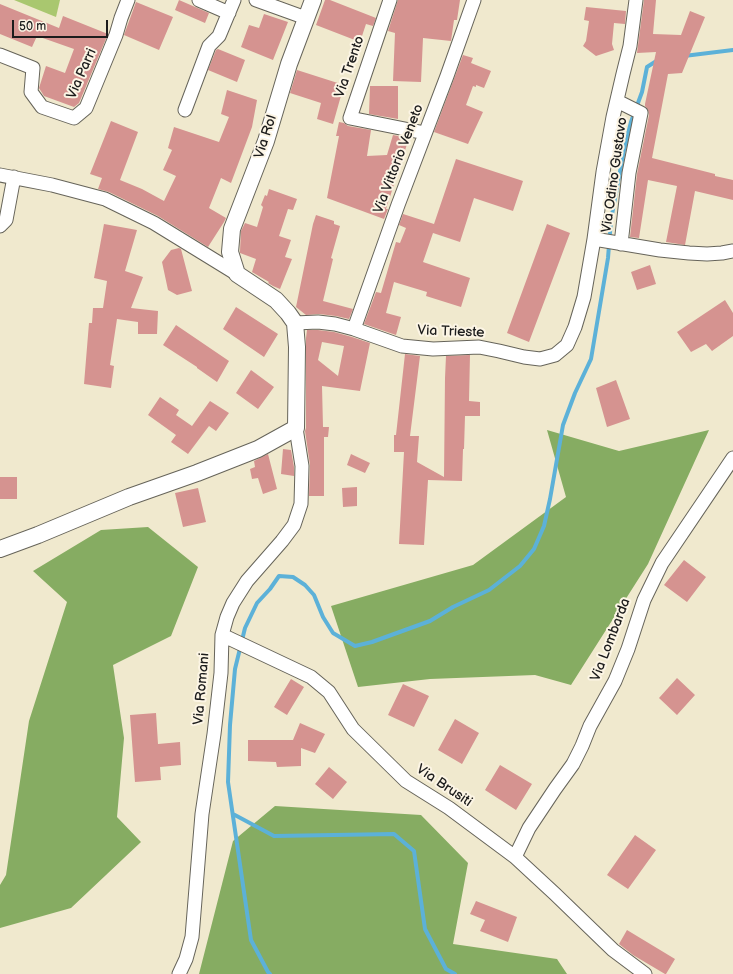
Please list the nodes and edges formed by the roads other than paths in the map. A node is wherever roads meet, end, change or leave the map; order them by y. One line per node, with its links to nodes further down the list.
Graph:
1 (128, 0): 11 (street, Via Parri)
2 (199, 0): 9 (street)
3 (234, 0): 9 (street)
4 (256, 0): 10 (street)
5 (313, 0): 10 (street, Via Rol)
6 (390, 0): 14 (street, Via Trento)
7 (474, 0): 14 (street, Via Vittorio Veneto)
8 (636, 0): 12 (street, Via Odino Gustavo)
9 (229, 13): 13 (street)
10 (306, 18): 21 (street, Via Rol)
11 (0, 55)
12 (617, 101): 18 (street, Via Odino Gustavo); 19 (street, Via Odino Gustavo)
13 (185, 110)
14 (425, 134): 23 (street, Via Vittorio Veneto)
15 (0, 175): 16 (street)
16 (14, 177): 17 (street); 21 (street)
17 (0, 226)
18 (594, 239): 19 (street); 23 (street, Via Trieste)
19 (621, 244): 20 (street)
20 (733, 251)
21 (237, 274): 22 (street)
22 (295, 323): 23 (street, Via Trieste); 24 (street)
23 (354, 329)
24 (296, 428): 26 (street); 27 (street, Via Romani)
25 (733, 458): 28 (street, Via Lombarda)
26 (0, 549)
27 (225, 637): 28 (street, Via Brusiti); 29 (street, Via Romani)
28 (515, 858): 30 (street, Via Brusiti)
29 (179, 974)
30 (645, 974)

